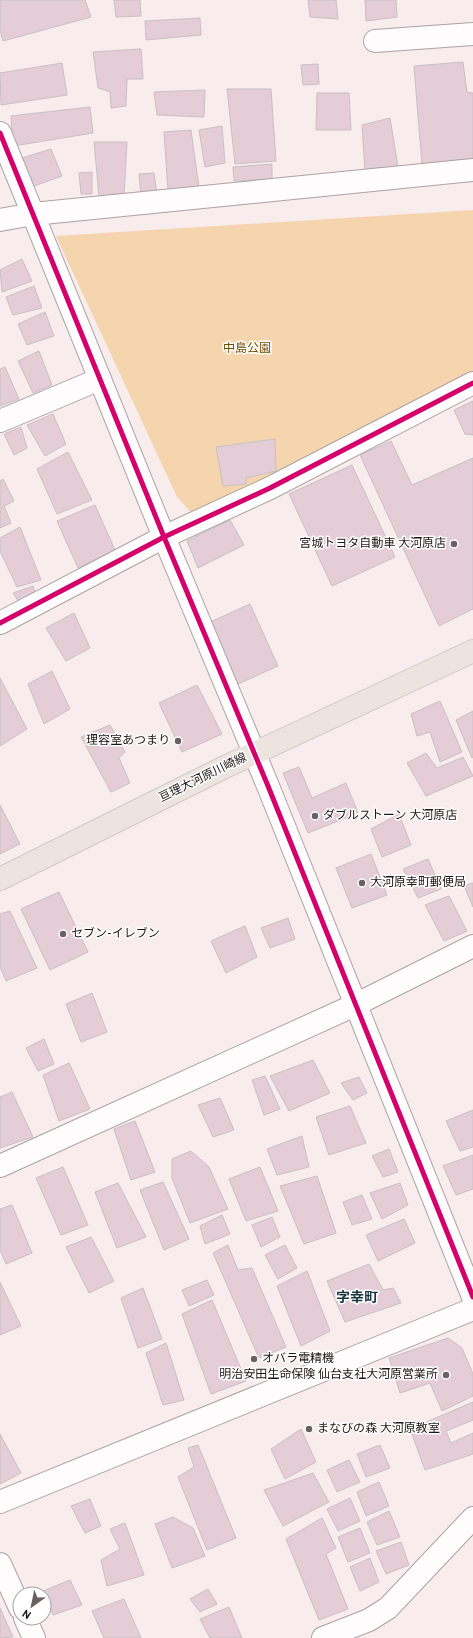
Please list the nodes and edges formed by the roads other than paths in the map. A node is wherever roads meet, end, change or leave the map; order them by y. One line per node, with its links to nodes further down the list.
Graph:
1 (473, 34): 2 (street)
2 (375, 41)
3 (0, 133): 5 (street)
4 (473, 170): 5 (street)
5 (33, 214): 6 (street); 7 (street)
6 (0, 220)
7 (100, 379): 9 (street); 10 (street)
8 (473, 383): 10 (street)
9 (0, 421)
10 (164, 537): 11 (street); 13 (street)
11 (0, 623)
12 (473, 651): 13 (main road, 亘理大河原川崎線)
13 (254, 753): 14 (main road, 亘理大河原川崎線); 16 (street)
14 (0, 879)
15 (473, 946): 16 (street)
16 (355, 1004): 17 (street); 18 (street)
17 (0, 1166)
18 (473, 1297)
19 (473, 1309): 20 (street)
20 (0, 1502)
21 (473, 1518): 26 (street)
22 (0, 1564): 23 (street)
23 (12, 1590)
24 (29, 1626): 25 (street)
25 (34, 1638)
26 (323, 1638)

